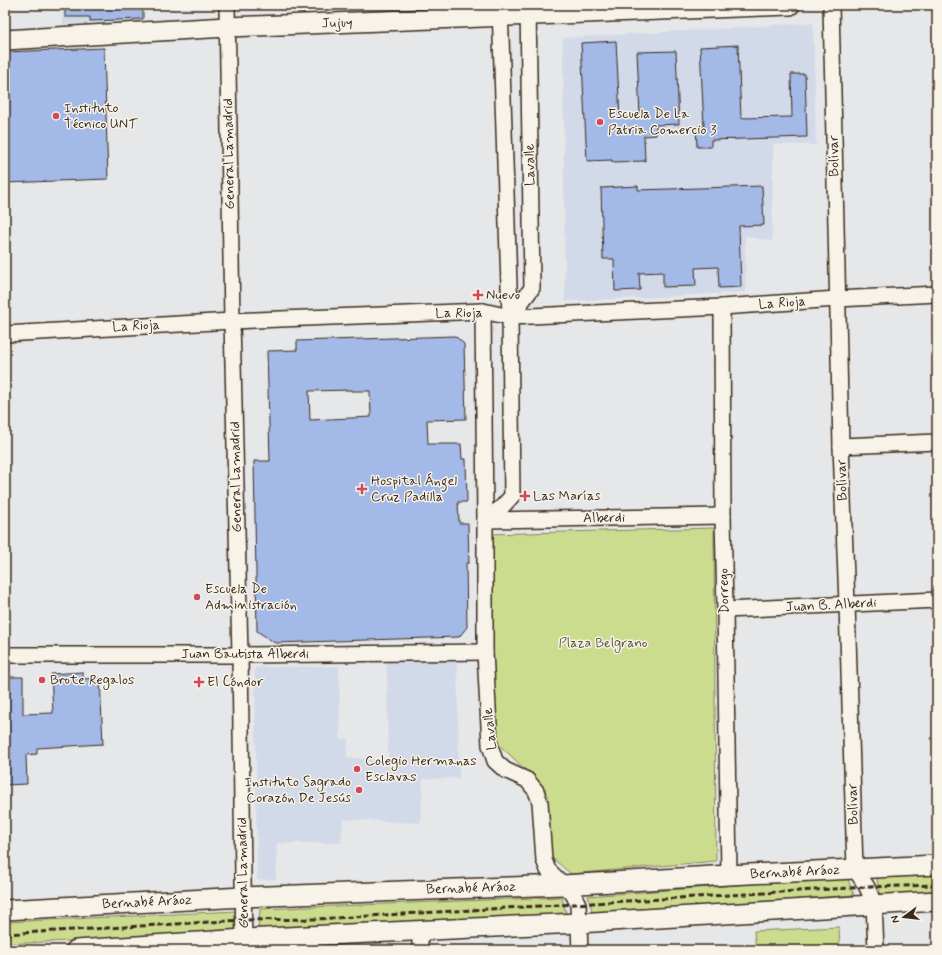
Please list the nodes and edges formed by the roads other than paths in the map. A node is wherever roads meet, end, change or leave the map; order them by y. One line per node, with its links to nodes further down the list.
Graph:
1 (226, 5): 6 (street, General Lamadrid)
2 (790, 5): 4 (street, Jujuy)
3 (831, 5): 9 (street, Bolívar)
4 (528, 10): 5 (street, Jujuy); 12 (street, Lavalle)
5 (500, 11): 6 (street, Jujuy); 12 (street, Lavalle)
6 (227, 27): 7 (street, Jujuy); 13 (street, General Lamadrid)
7 (5, 40)
8 (937, 294): 9 (street, La Rioja)
9 (837, 299): 10 (street, La Rioja); 16 (street, Bolívar)
10 (722, 307): 12 (street, La Rioja); 17 (street, Dorrego)
11 (483, 311): 12 (street, La Rioja); 13 (street, La Rioja); 18 (street, Lavalle)
12 (510, 317): 18 (street, Lavalle)
13 (232, 321): 14 (street, La Rioja); 24 (street, General Lamadrid)
14 (5, 334)
15 (937, 442): 16 (street)
16 (841, 446): 20 (street, Bolívar)
17 (722, 516): 18 (street, Alberdi); 21 (street, Dorrego)
18 (485, 520): 22 (street, Lavalle)
19 (937, 600): 20 (street, Juan B. Alberdi)
20 (847, 604): 21 (street, Juan B. Alberdi); 26 (street, Bolívar)
21 (725, 610): 27 (street, Dorrego)
22 (485, 652): 24 (street, Juan Bautista Alberdi); 28 (street, Lavalle)
23 (5, 655): 24 (street, Juan Bautista Alberdi)
24 (240, 655): 29 (street, General Lamadrid)
25 (937, 865): 26 (street, Bernabé Aráoz)
26 (855, 869): 27 (street, Bernabé Aráoz); 31 (street)
27 (728, 875): 28 (street, Bernabé Aráoz)
28 (564, 885): 29 (street, Bernabé Aráoz); 33 (street, Lavalle)
29 (243, 897): 32 (street, Bernabé Aráoz); 35 (street, General Lamadrid)
30 (937, 901): 31 (street)
31 (874, 904): 33 (street); 39 (street)
32 (5, 910)
33 (578, 923): 34 (street); 38 (street, Lavalle)
34 (420, 931): 35 (street); 37 (street)
35 (244, 945): 36 (street)
36 (76, 950)
37 (420, 950)
38 (580, 950)
39 (876, 950)

